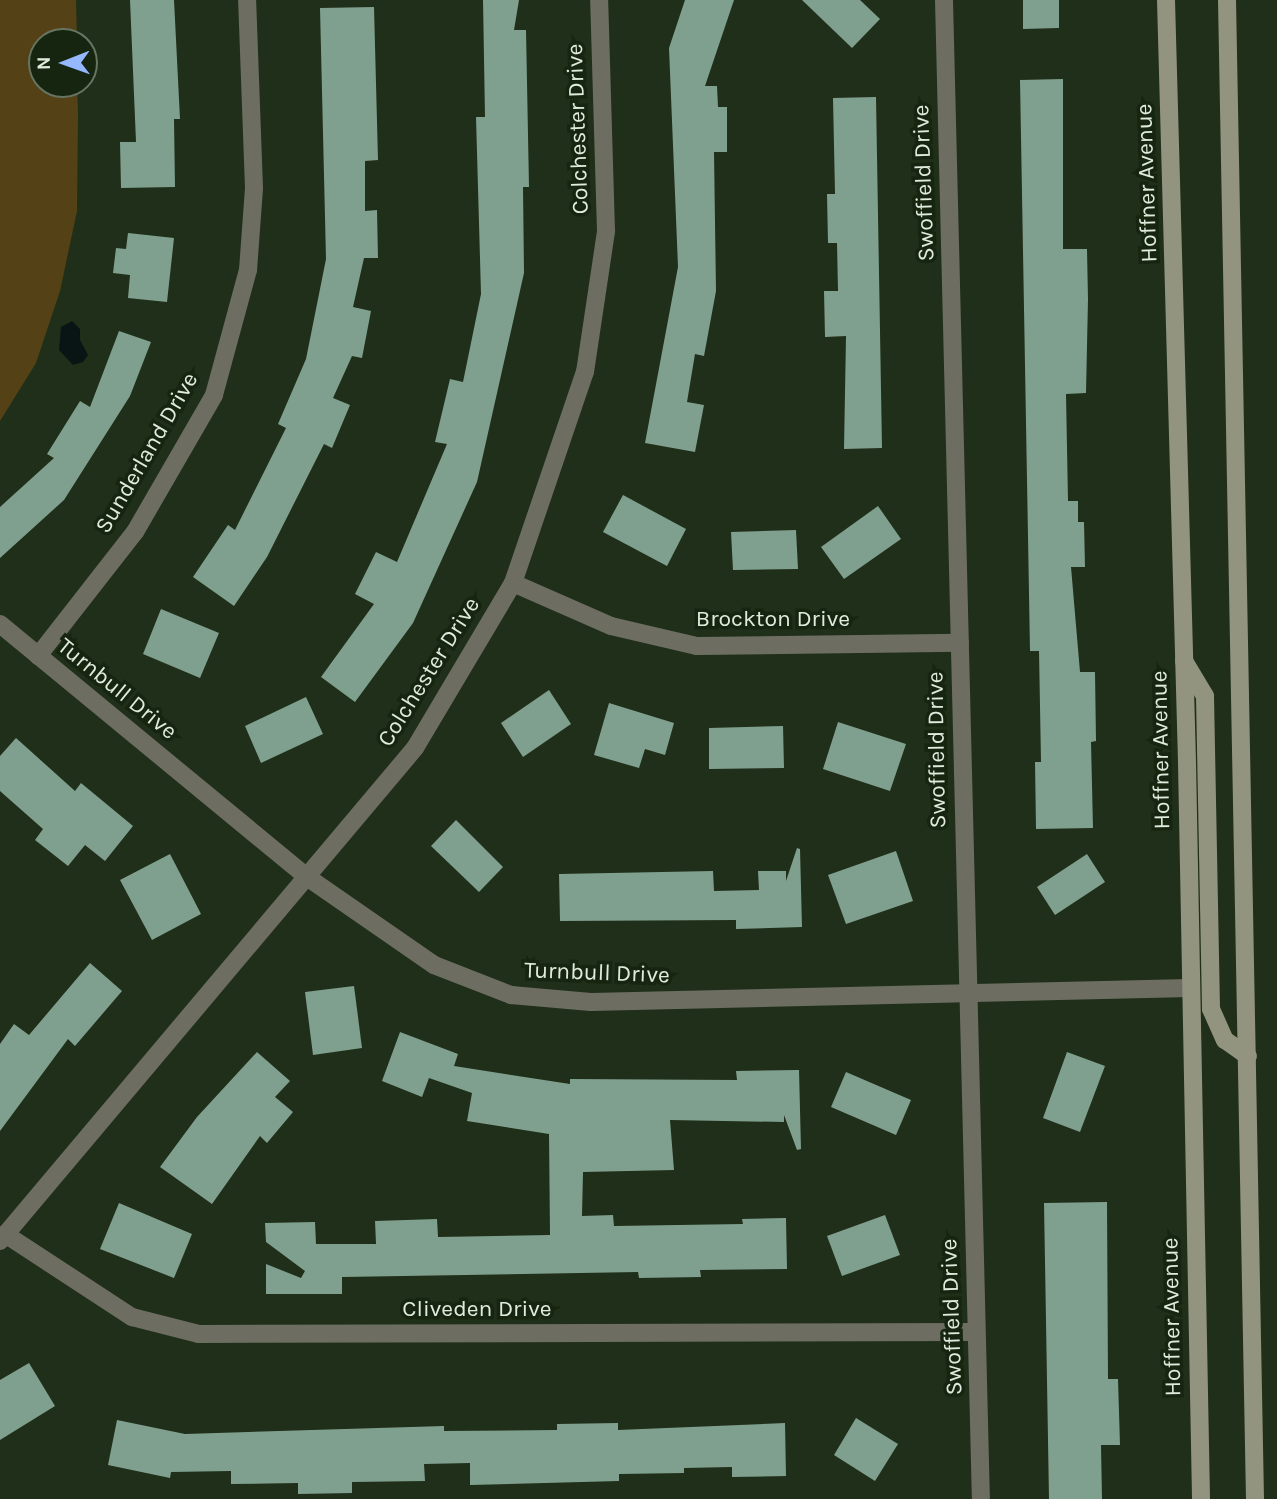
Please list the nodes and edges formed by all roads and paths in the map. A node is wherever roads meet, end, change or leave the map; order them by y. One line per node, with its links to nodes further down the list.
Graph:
1 (247, 0): 9 (street, Sunderland Drive)
2 (599, 0): 6 (street, Colchester Drive)
3 (944, 0): 8 (street, Swoffield Drive)
4 (1166, 0): 10 (main road, Hoffner Avenue)
5 (1227, 0): 14 (main road)
6 (513, 583): 8 (street, Brockton Drive); 11 (street, Colchester Drive)
7 (0, 624): 9 (street, Turnbull Drive)
8 (960, 643): 13 (street, Swoffield Drive)
9 (38, 656): 11 (street, Turnbull Drive)
10 (1184, 661): 12 (main road, Hoffner Avenue); 14 (main road)
11 (307, 877): 13 (street, Turnbull Drive); 15 (street, Colchester Drive)
12 (1190, 988): 13 (street, Turnbull Drive); 18 (main road, Hoffner Avenue)
13 (968, 993): 16 (street, Swoffield Drive)
14 (1248, 1056): 19 (main road)
15 (3, 1238): 16 (street, Cliveden Drive)
16 (976, 1332): 17 (street, Swoffield Drive)
17 (981, 1499)
18 (1201, 1499)
19 (1255, 1499)

